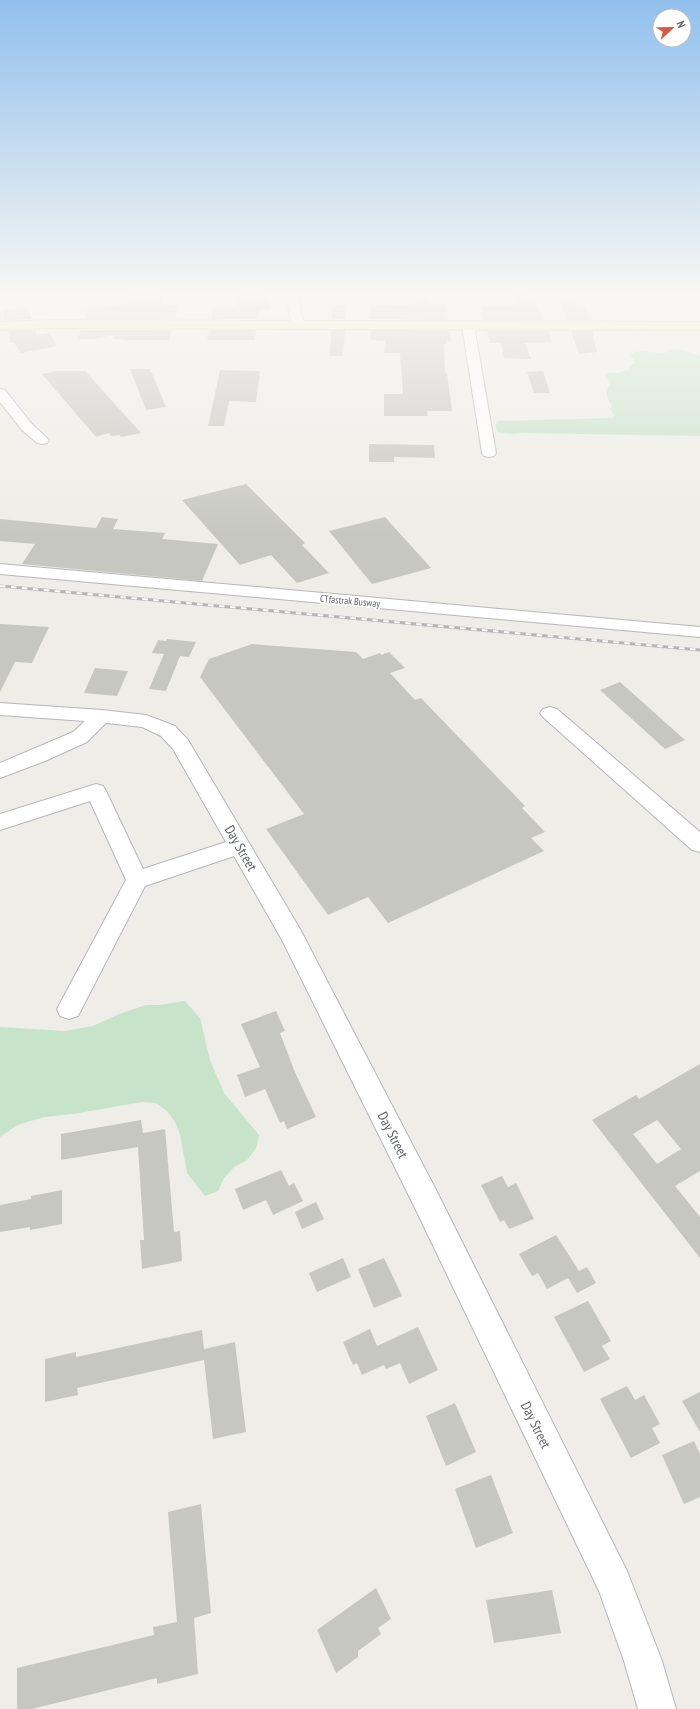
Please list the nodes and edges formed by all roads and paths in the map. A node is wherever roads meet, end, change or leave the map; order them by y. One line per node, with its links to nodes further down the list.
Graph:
1 (476, 374): 4 (street)
2 (0, 393): 3 (street)
3 (42, 440)
4 (489, 453)
5 (0, 569): 6 (street, CTfastrak Busway)
6 (700, 632)
7 (0, 709): 9 (street, Day Street)
8 (550, 713): 12 (street)
9 (102, 716): 10 (street); 13 (street, Day Street)
10 (0, 771)
11 (0, 822): 14 (street)
12 (700, 844)
13 (240, 846): 14 (street); 16 (street, Day Street)
14 (137, 880): 15 (street)
15 (69, 1009)
16 (658, 1709)

